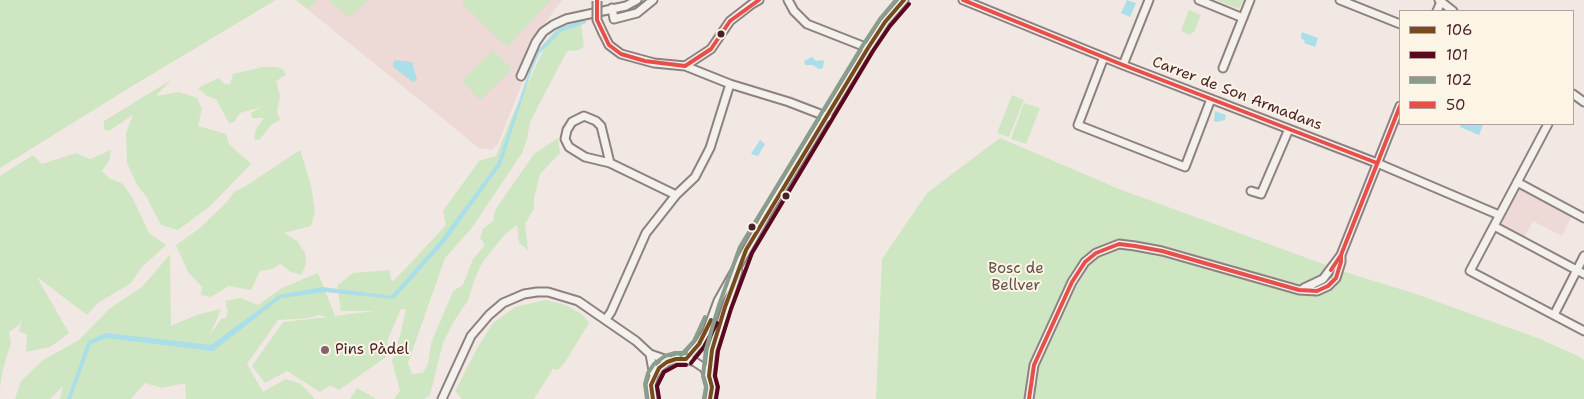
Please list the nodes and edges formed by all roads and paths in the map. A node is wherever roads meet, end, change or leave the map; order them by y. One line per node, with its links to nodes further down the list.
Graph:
1 (637, 0): 13 (street)
2 (653, 0): 13 (street)
3 (759, 0): 20 (street)
4 (788, 0): 17 (street)
5 (904, 0): 17 (street)
6 (963, 0): 18 (street, Carrer de Son Armadans)
7 (1149, 0): 19 (street)
8 (1199, 0): 15 (street)
9 (1250, 0): 15 (street)
10 (1340, 0): 16 (street)
11 (597, 1): 20 (street, bridge)
12 (1440, 1): 14 (street)
13 (612, 8): 22 (street)
14 (1451, 10)
15 (1243, 18): 21 (street)
16 (1399, 24)
17 (868, 48): 26 (street)
18 (1104, 57): 19 (street, Carrer de Son Armadans); 24 (street)
19 (1123, 65): 24 (street, Carrer de Son Armadans)
20 (685, 66): 23 (street)
21 (1223, 68)
22 (521, 76)
23 (730, 84): 26 (street); 33 (street)
24 (1211, 99): 28 (street, Carrer de Son Armadans)
25 (1399, 108): 30 (street)
26 (828, 117): 37 (street)
27 (1547, 125): 31 (street)
28 (1289, 129): 30 (street, Carrer de Son Armadans); 32 (street)
29 (610, 163): 29 (street); 33 (street)
30 (1377, 163): 34 (street, Carrer de Son Armadans); 53 (street)
31 (1517, 182): 34 (street); 35 (street)
32 (1251, 191)
33 (676, 195): 42 (street)
34 (1500, 215): 36 (street)
35 (1584, 218)
36 (1494, 226): 39 (street); 41 (street)
37 (746, 250): 45 (street); 48 (street)
38 (1584, 256): 39 (street)
39 (1577, 270): 40 (street); 41 (street)
40 (1584, 274)
41 (1554, 315): 43 (street)
42 (606, 319): 44 (street); 49 (street)
43 (1584, 331)
44 (650, 354): 46 (street); 47 (street)
45 (686, 358): 46 (street); 48 (street)
46 (670, 361): 47 (street)
47 (654, 376): 51 (street)
48 (709, 376): 52 (street)
49 (443, 395): 50 (street)
50 (452, 399)
51 (653, 399)
52 (710, 399)
53 (1029, 399)

